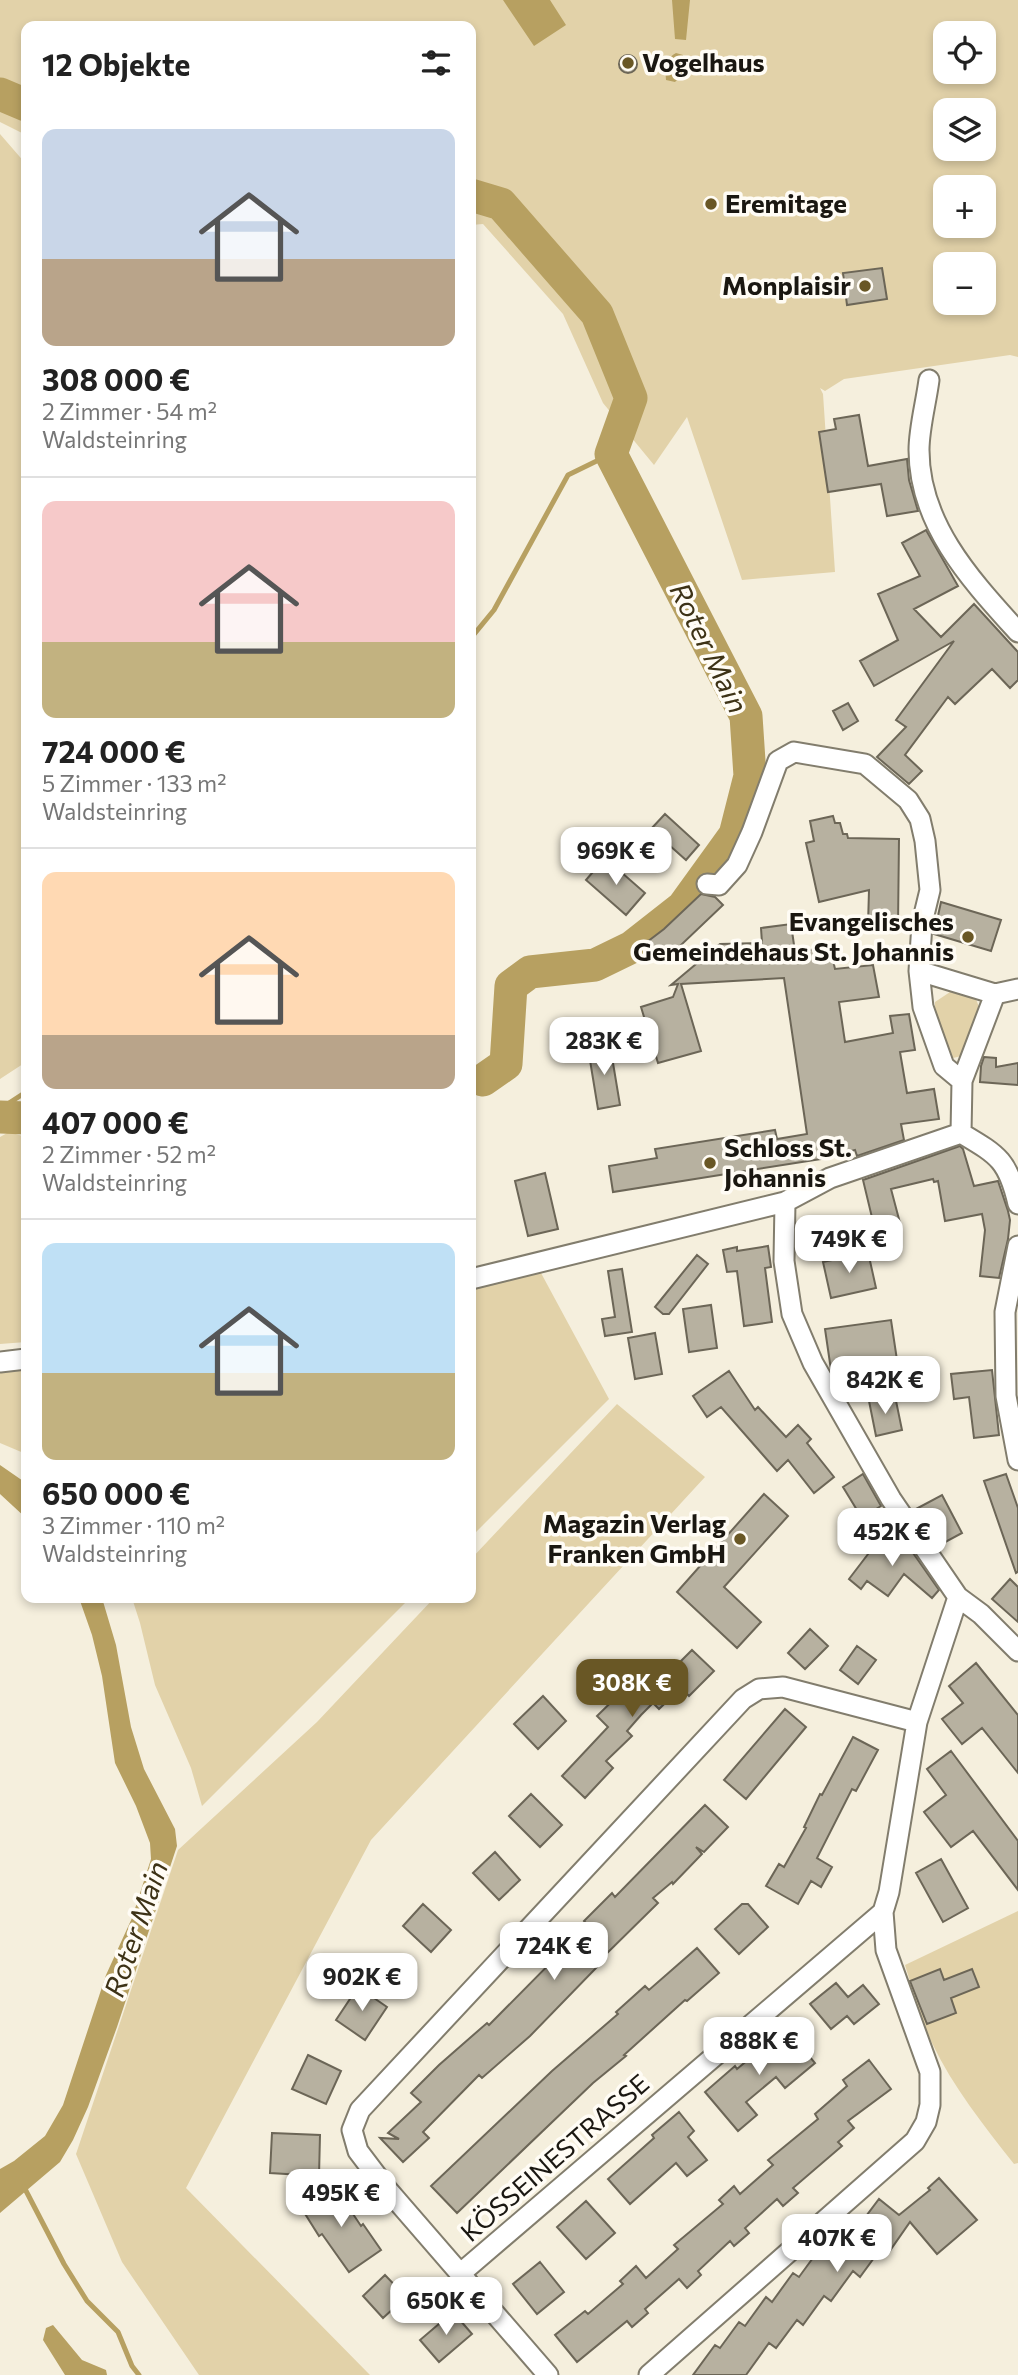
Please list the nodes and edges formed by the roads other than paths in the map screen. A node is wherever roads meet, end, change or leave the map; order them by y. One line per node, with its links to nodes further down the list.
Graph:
1 (929, 380): 2 (street)
2 (1018, 632)
3 (707, 884): 4 (street)
4 (919, 971): 6 (street); 7 (street)
5 (1018, 989): 6 (street)
6 (995, 994): 7 (street)
7 (962, 1080): 8 (street)
8 (961, 1133): 9 (street); 10 (street)
9 (785, 1202): 12 (street); 16 (street)
10 (1018, 1203)
11 (1018, 1246): 15 (street)
12 (476, 1278)
13 (21, 1360): 14 (street)
14 (0, 1362)
15 (1018, 1460)
16 (958, 1597): 17 (street); 18 (street)
17 (1018, 1651)
18 (918, 1722): 19 (street); 20 (street)
19 (883, 1912): 20 (street, KÖSSEINESTRASSE); 22 (street)
20 (461, 2273): 21 (street)
21 (548, 2375)
22 (649, 2375)

